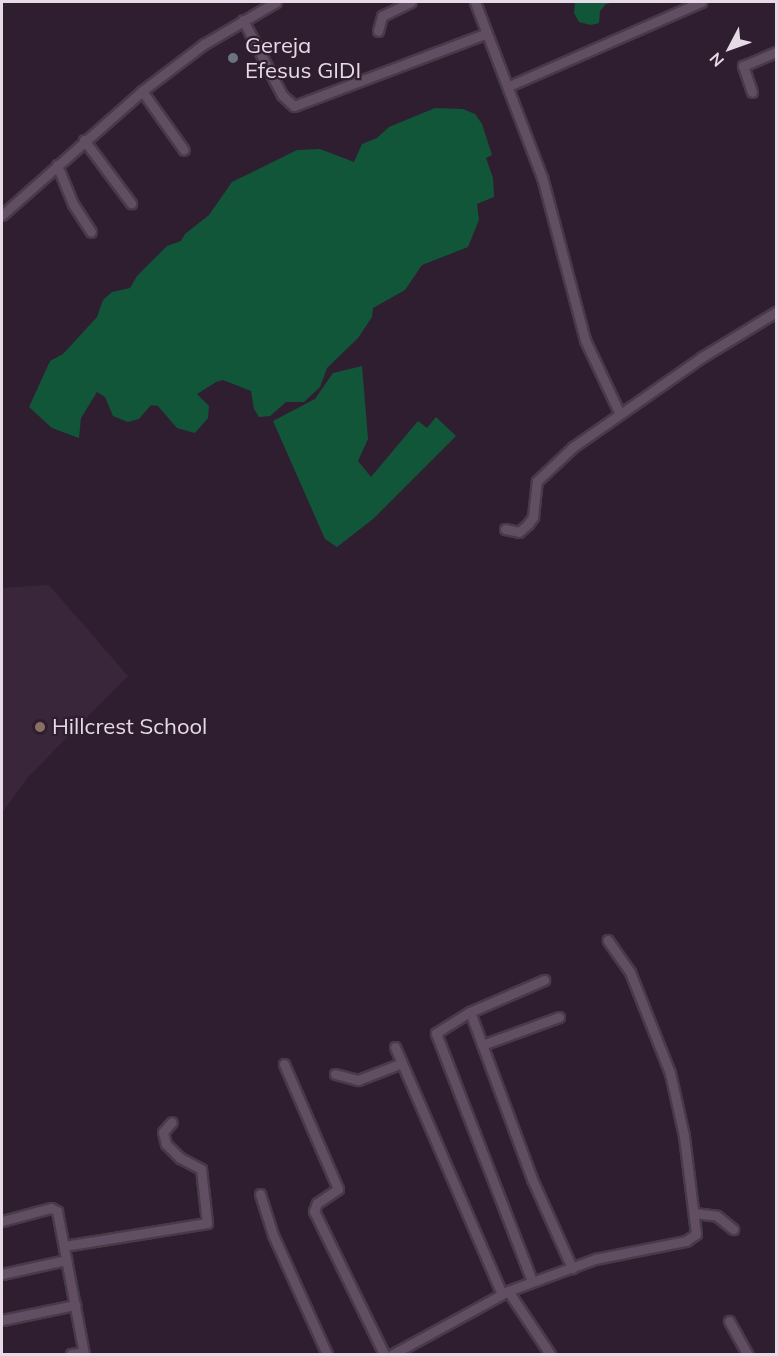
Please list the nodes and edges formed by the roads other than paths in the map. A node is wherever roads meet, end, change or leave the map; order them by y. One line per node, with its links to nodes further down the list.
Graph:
1 (276, 2): 5 (street)
2 (411, 2): 6 (street)
3 (475, 2): 7 (street)
4 (701, 2): 9 (street)
5 (243, 20): 7 (street); 10 (street)
6 (378, 31)
7 (487, 33): 9 (street)
8 (777, 52): 11 (street)
9 (509, 86): 19 (street)
10 (142, 91): 12 (street); 13 (street)
11 (752, 92)
12 (84, 140): 14 (street); 15 (street)
13 (184, 150)
14 (57, 165): 16 (street); 17 (street)
15 (131, 203)
16 (2, 215)
17 (91, 232)
18 (777, 312): 19 (street)
19 (620, 412): 20 (street)
20 (504, 529)
21 (608, 940): 32 (street)
22 (544, 980): 23 (street)
23 (470, 1012): 25 (street); 39 (street)
24 (559, 1017): 25 (street)
25 (482, 1045): 37 (street)
26 (395, 1047): 28 (street)
27 (284, 1064): 47 (street)
28 (402, 1064): 29 (street); 40 (street)
29 (335, 1074)
30 (172, 1122): 35 (street)
31 (260, 1194): 46 (street)
32 (694, 1213): 34 (street); 37 (street)
33 (2, 1221): 35 (street)
34 (733, 1229)
35 (63, 1246): 36 (street)
36 (66, 1260): 38 (street); 41 (street)
37 (572, 1268): 39 (street)
38 (2, 1274)
39 (532, 1281): 40 (street)
40 (505, 1293): 48 (street); 49 (street)
41 (75, 1305): 42 (street); 44 (street)
42 (2, 1320)
43 (729, 1321): 50 (street)
44 (84, 1353): 45 (street)
45 (71, 1354)
46 (327, 1354)
47 (384, 1354)
48 (393, 1354)
49 (550, 1354)
50 (747, 1354)

